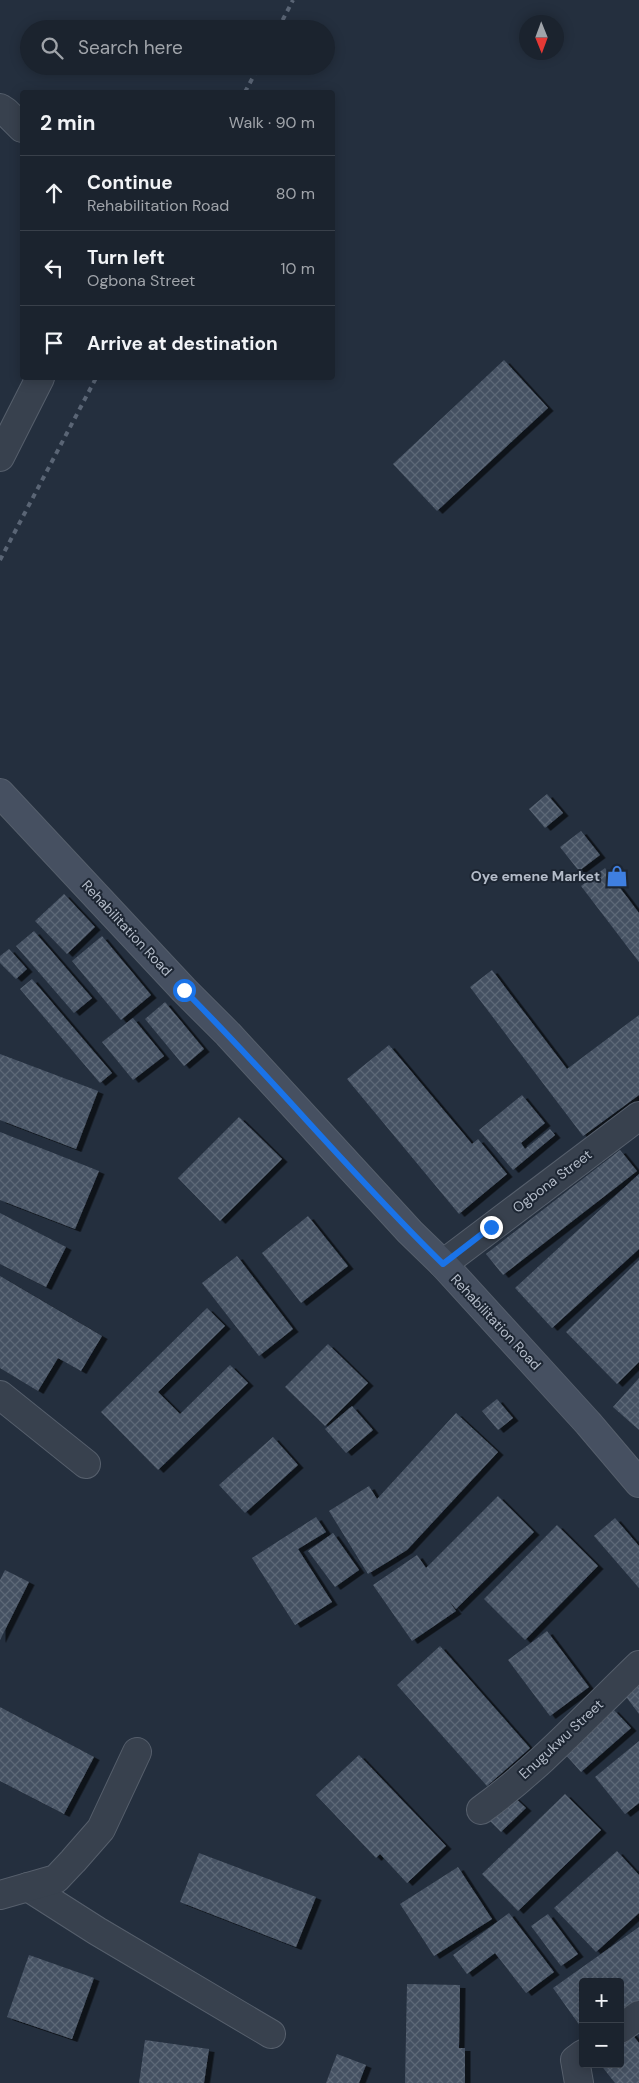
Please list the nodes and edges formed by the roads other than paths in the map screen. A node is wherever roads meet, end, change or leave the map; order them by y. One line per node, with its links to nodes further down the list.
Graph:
1 (0, 108): 2 (street)
2 (20, 126)
3 (39, 380): 4 (street)
4 (0, 457)
5 (0, 793): 7 (main road, Rehabilitation Road)
6 (639, 1116): 7 (street, Ogbona Street)
7 (443, 1264): 10 (main road, Rehabilitation Road)
8 (0, 1395): 9 (street)
9 (86, 1464)
10 (639, 1483)
11 (639, 1665): 13 (street, Enugukwu Street)
12 (137, 1752): 14 (street)
13 (481, 1810)
14 (28, 1887): 15 (street); 18 (street)
15 (0, 1895)
16 (639, 2015): 17 (street)
17 (624, 2025)
18 (271, 2034)
19 (579, 2057): 20 (street)
20 (579, 2083)

